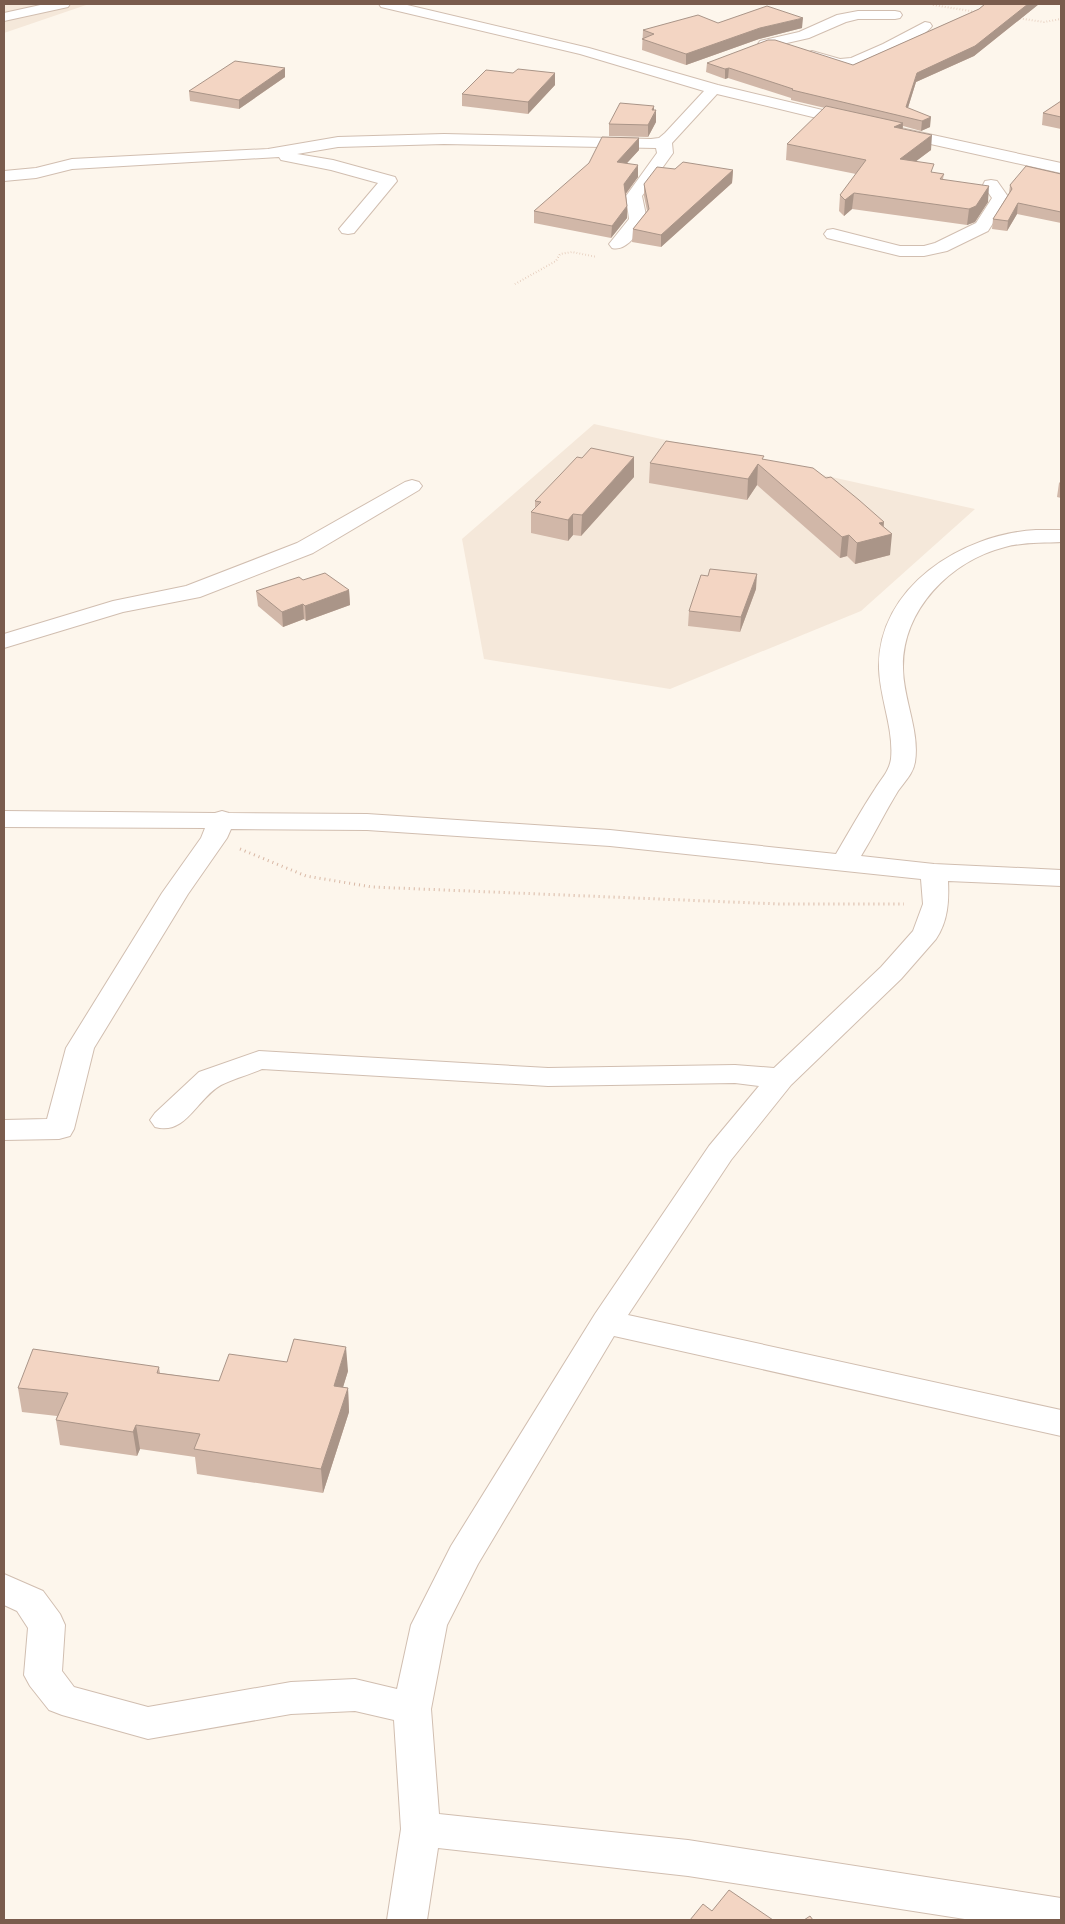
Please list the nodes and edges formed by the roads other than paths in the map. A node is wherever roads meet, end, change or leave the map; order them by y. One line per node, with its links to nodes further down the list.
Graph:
1 (63, 4): 6 (street)
2 (386, 4): 4 (street)
3 (452, 4): 4 (street)
4 (424, 13): 9 (street)
5 (895, 15): 7 (street)
6 (4, 17)
7 (925, 26)
8 (700, 67): 9 (street)
9 (673, 77): 10 (street)
10 (714, 89): 11 (street); 13 (street)
11 (664, 142): 12 (street); 18 (street)
12 (268, 154): 15 (street); 16 (street)
13 (1010, 157): 14 (street); 17 (street)
14 (1061, 168)
15 (4, 176)
16 (348, 229)
17 (833, 234)
18 (618, 244)
19 (412, 486): 21 (street)
20 (1061, 536): 24 (street)
21 (4, 641)
22 (4, 819): 23 (street)
23 (218, 829): 24 (street); 29 (street)
24 (844, 863): 25 (street)
25 (934, 872): 26 (street); 27 (street)
26 (1061, 878)
27 (782, 1078): 28 (street); 30 (street)
28 (165, 1120)
29 (4, 1130)
30 (606, 1322): 31 (street); 33 (street)
31 (1061, 1423)
32 (4, 1589): 33 (street)
33 (412, 1709): 34 (street)
34 (421, 1829): 35 (street); 36 (street)
35 (1061, 1916)
36 (408, 1920)

